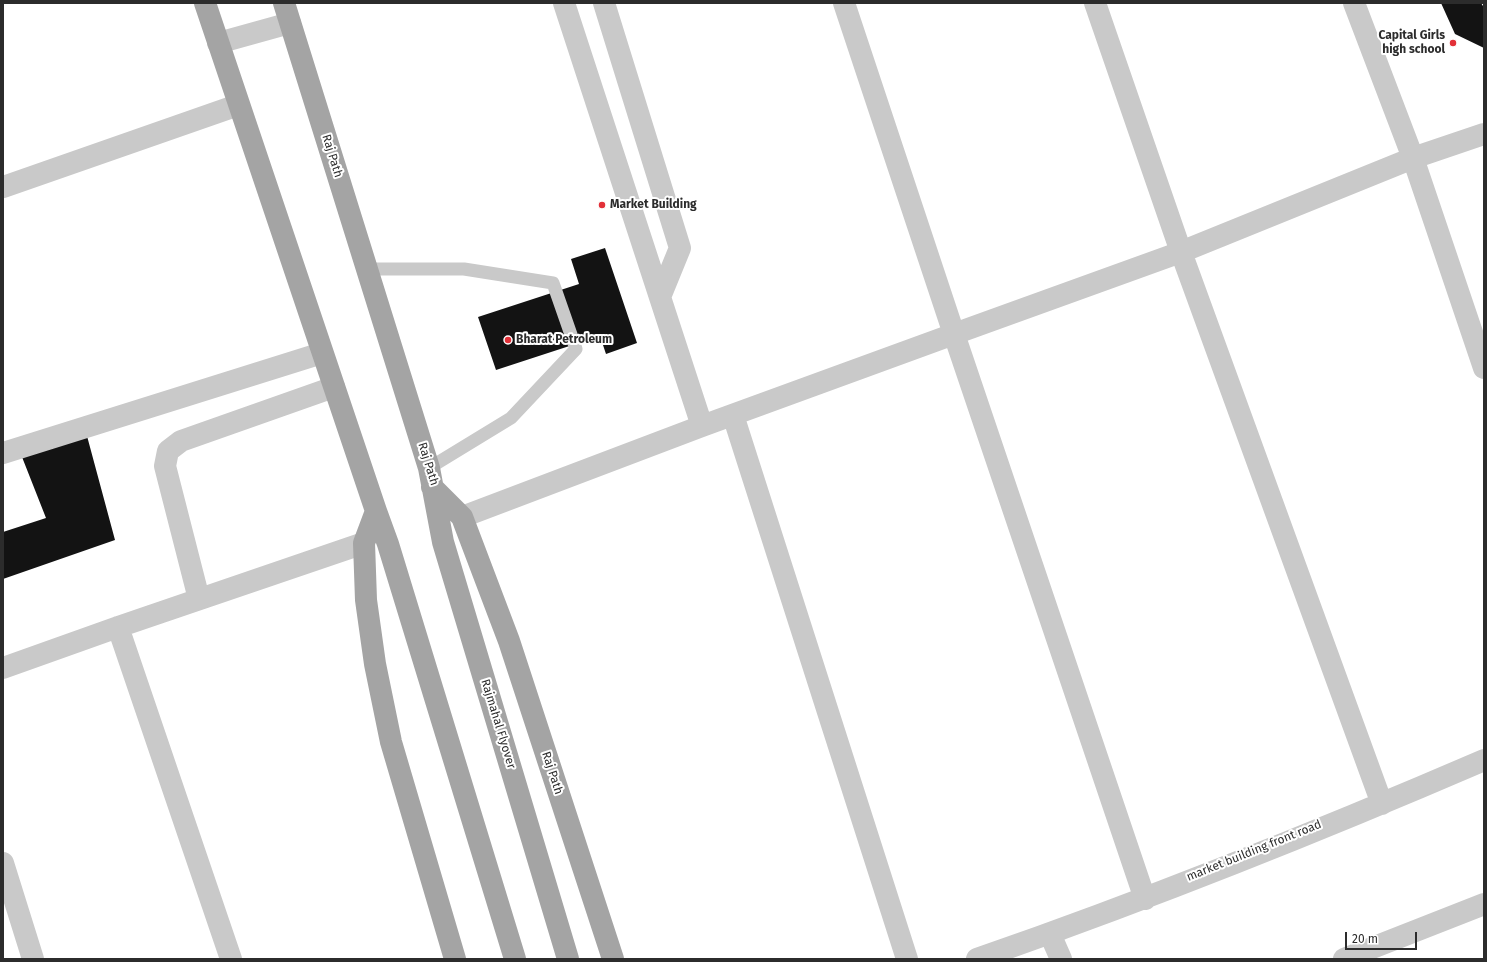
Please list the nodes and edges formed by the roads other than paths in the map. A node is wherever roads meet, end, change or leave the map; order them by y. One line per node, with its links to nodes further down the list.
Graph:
1 (205, 3): 8 (main road)
2 (564, 3): 15 (street)
3 (604, 3): 15 (street)
4 (844, 3): 16 (street)
5 (1095, 3): 13 (street)
6 (1354, 3): 11 (street)
7 (287, 13): 8 (street); 14 (main road, Raj Path)
8 (218, 43): 9 (main road)
9 (238, 105): 12 (street); 17 (main road)
10 (1484, 134): 11 (street)
11 (1413, 158): 13 (street); 18 (street)
12 (3, 187)
13 (1181, 252): 16 (street); 31 (street)
14 (367, 269): 23 (main road, Raj Path); 23 (lane)
15 (660, 297): 21 (street)
16 (954, 334): 20 (street); 33 (street)
17 (322, 353): 19 (main road); 22 (street)
18 (1484, 368)
19 (334, 387): 24 (main road); 27 (street)
20 (733, 415): 21 (street); 42 (street)
21 (702, 426): 25 (street)
22 (3, 453)
23 (431, 477): 25 (main road, Raj Path); 40 (main road, Rajmahal Flyover)
24 (376, 511): 26 (main road); 39 (main road)
25 (462, 517): 41 (main road, Raj Path)
26 (364, 543): 27 (street); 38 (main road)
27 (199, 599): 28 (street)
28 (118, 627): 29 (street); 37 (street)
29 (3, 668)
30 (1484, 759): 31 (street)
31 (1382, 802): 33 (street)
32 (3, 863): 36 (street)
33 (1145, 897): 35 (street)
34 (1484, 904): 44 (street)
35 (1057, 949): 43 (street)
36 (33, 959)
37 (231, 959)
38 (455, 959)
39 (515, 959)
40 (568, 959)
41 (613, 959)
42 (907, 959)
43 (977, 959)
44 (1344, 959)

